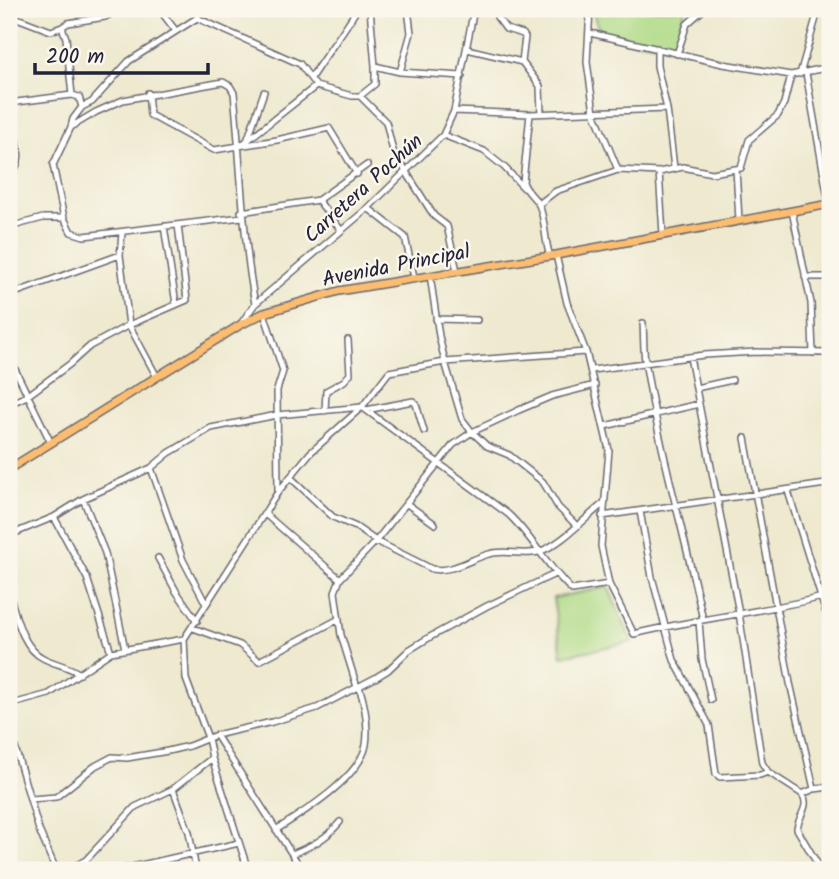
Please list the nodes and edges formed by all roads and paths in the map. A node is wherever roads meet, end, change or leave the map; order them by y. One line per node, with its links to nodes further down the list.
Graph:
1 (99, 9): 16 (street)
2 (119, 9): 16 (street)
3 (159, 9): 19 (street)
4 (201, 9): 17 (street)
5 (357, 9): 31 (street)
6 (370, 9): 25 (street)
7 (408, 9): 27 (street)
8 (474, 9): 22 (street, Carretera Pochún)
9 (498, 9): 24 (street)
10 (590, 9): 20 (street)
11 (704, 9): 23 (street)
12 (785, 9): 14 (street)
13 (830, 9): 14 (street)
14 (818, 11): 28 (street)
15 (10, 12): 18 (street)
16 (105, 17): 18 (street)
17 (197, 18): 19 (street); 31 (street)
18 (62, 27): 35 (street)
19 (176, 31): 38 (street)
20 (590, 33): 21 (street); 41 (street)
21 (657, 48): 23 (street); 39 (street)
22 (467, 49): 24 (street); 30 (street, Carretera Pochún)
23 (677, 54): 29 (street)
24 (522, 62): 42 (street)
25 (375, 66): 27 (street); 36 (street)
26 (830, 67): 28 (street)
27 (400, 72): 30 (street)
28 (803, 73): 29 (street); 60 (street)
29 (791, 75): 51 (street)
30 (462, 76): 40 (street, Carretera Pochún)
31 (311, 78): 32 (street)
32 (316, 86): 36 (street); 47 (street)
33 (264, 92): 47 (street)
34 (148, 93): 44 (street); 48 (street); 48 (street)
35 (72, 95): 37 (street); 38 (street)
36 (360, 96): 53 (street)
37 (9, 103)
38 (82, 107): 44 (street)
39 (667, 109): 41 (street); 50 (street)
40 (454, 111): 43 (street); 46 (street, Carretera Pochún)
41 (594, 111): 42 (street); 52 (street)
42 (541, 113): 43 (street)
43 (530, 114): 57 (street)
44 (71, 127): 64 (street)
45 (9, 132): 56 (street)
46 (443, 135): 53 (street, Carretera Pochún); 57 (street)
47 (247, 141): 48 (street)
48 (239, 147): 55 (street); 63 (street)
49 (368, 165): 55 (street)
50 (674, 168): 51 (street); 54 (street)
51 (736, 169): 65 (street)
52 (618, 170): 54 (street); 59 (street)
53 (408, 172): 61 (street, Carretera Pochún); 74 (street)
54 (659, 172): 71 (street)
55 (357, 174): 58 (street)
56 (9, 175)
57 (526, 190): 59 (street)
58 (318, 200): 63 (street); 69 (street)
59 (538, 204): 73 (street)
60 (830, 204): 62 (main road, Avenida Principal)
61 (368, 208): 69 (street, Carretera Pochún); 78 (street)
62 (792, 211): 65 (main road, Avenida Principal); 77 (street)
63 (241, 214): 66 (street); 82 (street)
64 (64, 218): 68 (street); 70 (street)
65 (739, 220): 71 (main road, Avenida Principal)
66 (178, 225): 67 (street); 81 (street)
67 (164, 226): 70 (street); 81 (street)
68 (9, 227)
69 (340, 229): 82 (street, Carretera Pochún)
70 (122, 233): 72 (street)
71 (663, 234): 73 (main road, Avenida Principal)
72 (120, 255): 80 (street); 87 (street)
73 (553, 256): 74 (main road, Avenida Principal); 90 (street)
74 (457, 271): 76 (main road, Avenida Principal)
75 (9, 275): 80 (street)
76 (430, 275): 78 (main road, Avenida Principal); 84 (street)
77 (805, 276): 79 (street); 91 (street)
78 (414, 277): 83 (main road, Avenida Principal)
79 (830, 277)
80 (11, 294)
81 (176, 304): 87 (street)
82 (254, 304): 88 (street, Carretera Pochún)
83 (264, 313): 88 (main road, Avenida Principal); 107 (street)
84 (436, 319): 85 (street); 95 (street)
85 (477, 320)
86 (643, 323): 96 (street)
87 (129, 325): 98 (street); 102 (street)
88 (240, 325): 98 (main road, Avenida Principal)
89 (348, 340): 106 (street)
90 (586, 352): 95 (street); 97 (street)
91 (813, 353): 92 (street); 94 (street)
92 (830, 353)
93 (9, 357): 102 (street)
94 (690, 357): 96 (street); 101 (street)
95 (445, 362): 105 (street); 111 (street)
96 (645, 364): 97 (street); 108 (street)
97 (592, 370): 100 (street)
98 (157, 377): 113 (main road, Avenida Principal)
99 (732, 380): 101 (street)
100 (595, 385): 109 (street); 111 (street)
101 (696, 388): 104 (street)
102 (27, 396): 103 (street); 113 (street)
103 (9, 404)
104 (699, 404): 108 (street); 124 (street)
105 (364, 409): 106 (street); 110 (street); 114 (street); 117 (street)
106 (325, 411): 107 (street)
107 (277, 415): 115 (street); 120 (street)
108 (656, 415): 109 (street); 127 (street)
109 (605, 426): 125 (street)
110 (424, 431)
111 (471, 432): 114 (street); 133 (street)
112 (745, 438): 122 (street)
113 (51, 443): 116 (main road, Avenida Principal)
114 (437, 463): 126 (street); 136 (street)
115 (151, 468): 123 (street); 144 (street)
116 (9, 469)
117 (290, 477): 120 (street); 135 (street)
118 (828, 484): 119 (street); 121 (street)
119 (788, 491): 122 (street); 143 (street)
120 (278, 492): 129 (street)
121 (830, 493)
122 (755, 494): 124 (street); 145 (street)
123 (83, 499): 131 (street); 154 (street)
124 (719, 499): 127 (street); 146 (street)
125 (604, 502): 130 (street); 133 (street)
126 (407, 504): 132 (street); 135 (street)
127 (675, 506): 128 (street); 149 (street)
128 (640, 511): 130 (street); 151 (street)
129 (265, 514): 139 (street); 144 (street)
130 (602, 516): 140 (street)
131 (54, 517): 134 (street); 155 (street)
132 (435, 524)
133 (576, 525): 136 (street)
134 (9, 536)
135 (376, 541): 136 (street); 139 (street)
136 (539, 552): 138 (street)
137 (158, 558): 148 (street)
138 (555, 574): 140 (street); 157 (street)
139 (340, 579): 147 (street)
140 (609, 584): 151 (street)
141 (9, 594): 156 (street)
142 (830, 595): 143 (street)
143 (822, 597): 145 (street); 150 (street)
144 (206, 604): 148 (street)
145 (778, 608): 146 (street); 167 (street)
146 (739, 614): 149 (street); 164 (street)
147 (339, 619): 152 (street); 157 (street)
148 (197, 621): 152 (street)
149 (701, 621): 151 (street); 158 (street)
150 (830, 626)
151 (665, 627): 164 (street)
152 (192, 628): 153 (street)
153 (184, 639): 154 (street); 162 (street)
154 (125, 649): 155 (street)
155 (111, 652): 156 (street)
156 (80, 674): 159 (street)
157 (358, 686): 161 (street); 171 (street)
158 (711, 700)
159 (9, 705)
160 (9, 727): 169 (street)
161 (216, 735): 162 (street); 171 (street)
162 (208, 738): 163 (street); 169 (street)
163 (212, 758): 166 (street); 172 (street)
164 (768, 772): 168 (street)
165 (830, 787): 167 (street)
166 (173, 789): 174 (street); 176 (street)
167 (814, 789): 168 (street)
168 (802, 794): 181 (street)
169 (31, 799): 175 (street)
170 (340, 822): 173 (street)
171 (276, 830): 173 (street)
172 (239, 842): 174 (street); 179 (street)
173 (292, 853): 180 (street)
174 (194, 854): 177 (street); 178 (street)
175 (56, 870)
176 (68, 870)
177 (119, 870)
178 (196, 870)
179 (248, 870)
180 (302, 870)
181 (821, 870)

